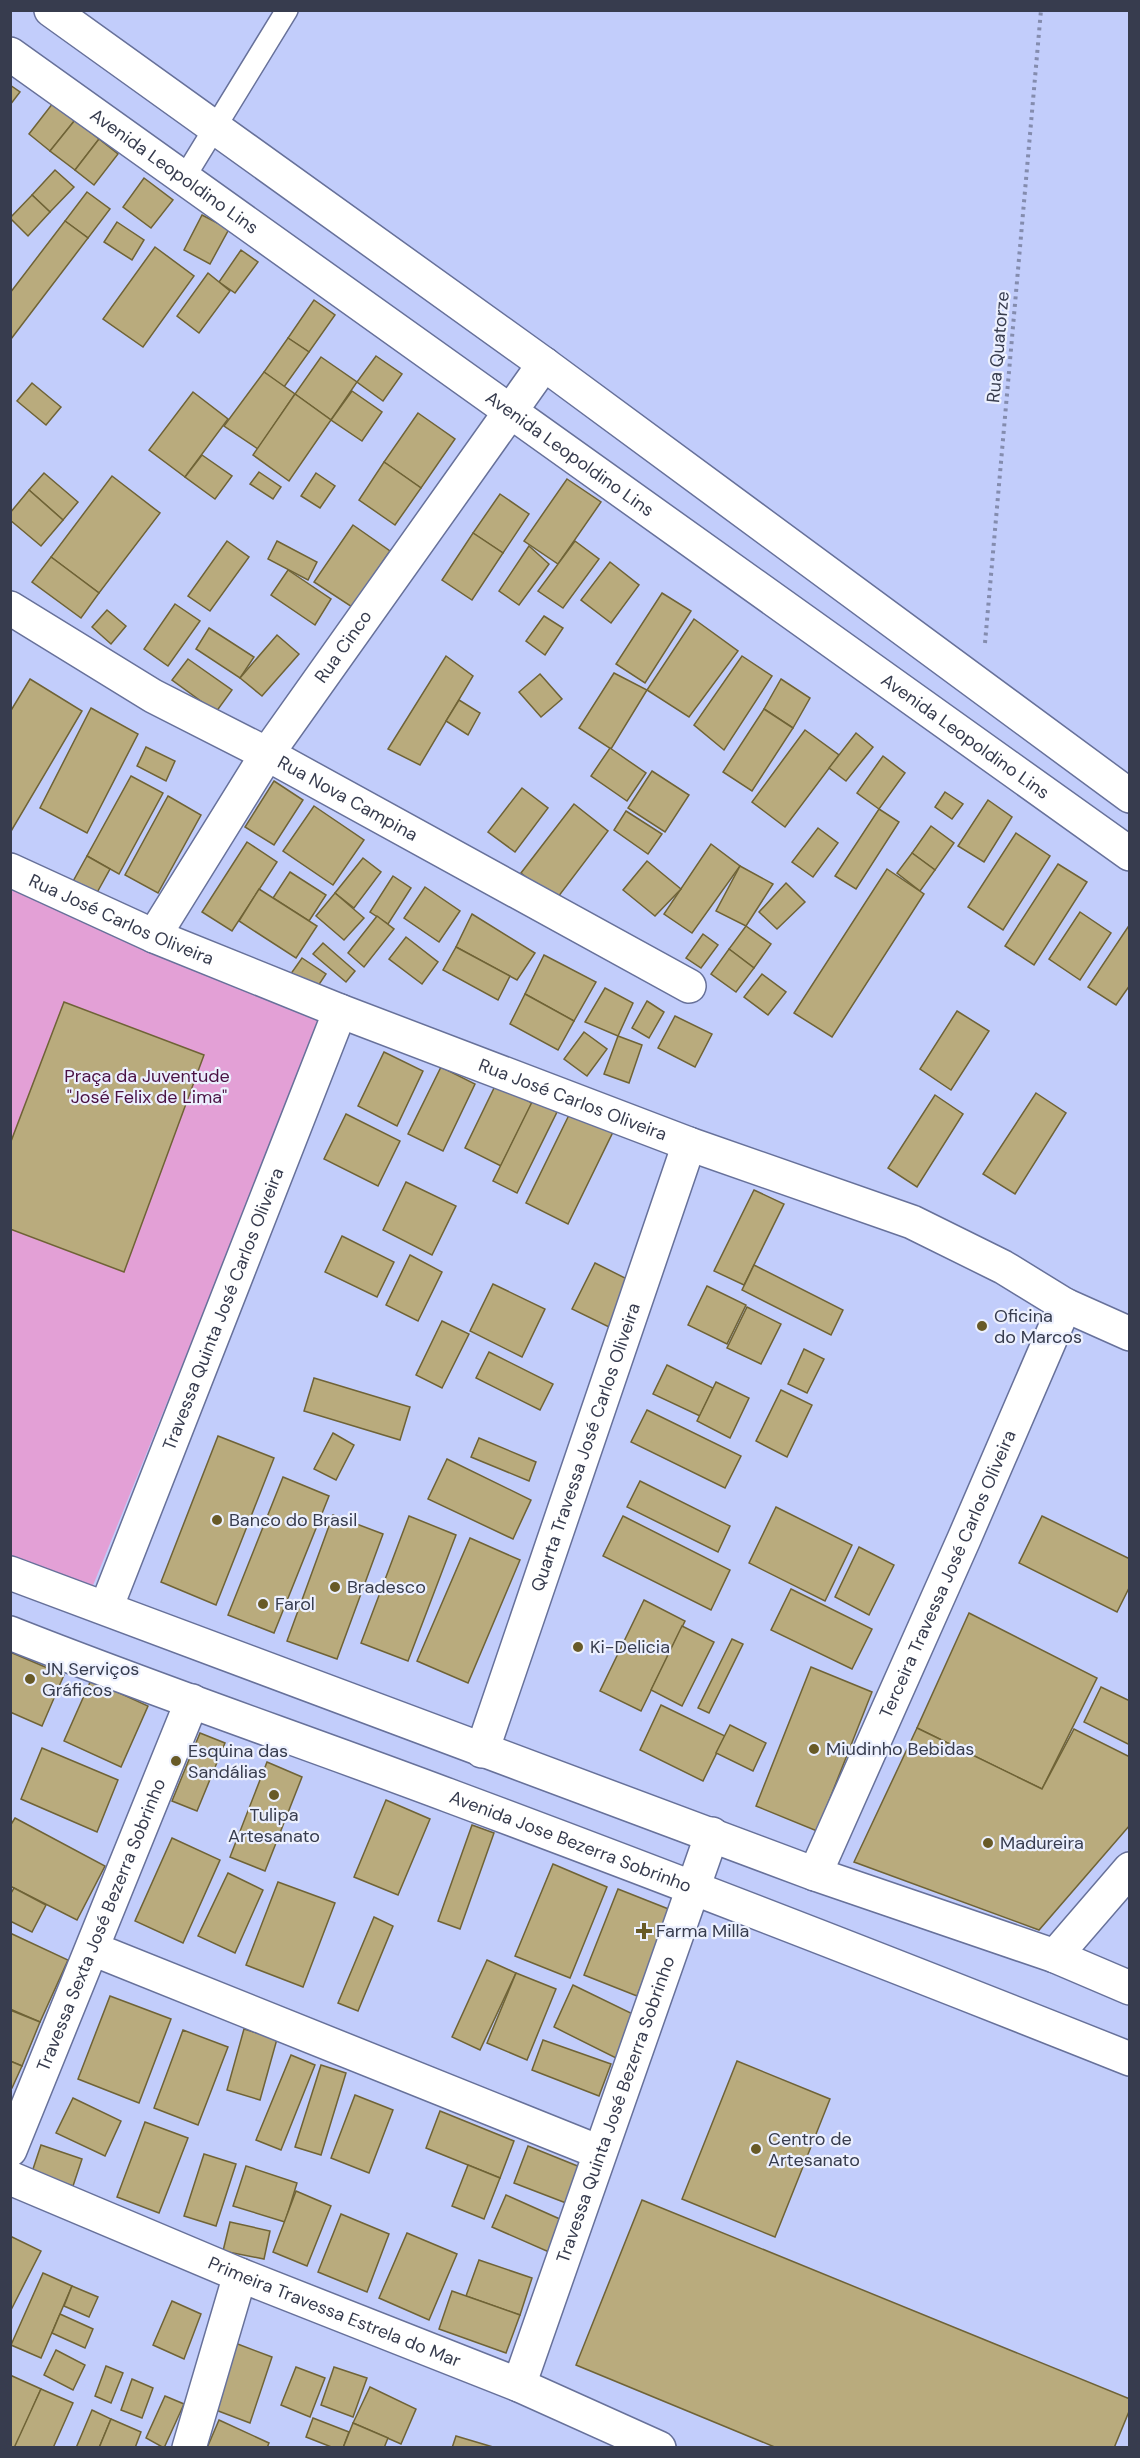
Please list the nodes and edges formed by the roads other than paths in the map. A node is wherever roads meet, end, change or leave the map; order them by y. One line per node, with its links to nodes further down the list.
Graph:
1 (51, 10): 4 (street)
2 (287, 10): 4 (lane)
3 (10, 54): 5 (street, Avenida Leopoldino Lins)
4 (215, 128): 5 (lane); 6 (street)
5 (184, 178): 7 (street, Avenida Leopoldino Lins)
6 (544, 364): 7 (street, Rua Cinco); 10 (street)
7 (510, 413): 9 (street, Rua Cinco); 11 (street, Avenida Leopoldino Lins)
8 (10, 608): 9 (street, Rua Nova Campina)
9 (267, 754): 13 (street, Rua Cinco); 14 (street, Rua Nova Campina)
10 (1130, 796)
11 (1130, 854)
12 (10, 870): 13 (street, Rua José Carlos Oliveira)
13 (154, 936): 15 (street, Rua José Carlos Oliveira)
14 (689, 986)
15 (340, 1011): 16 (street, Rua José Carlos Oliveira); 20 (street, Travessa Quinta José Carlos Oliveira)
16 (689, 1144): 17 (street, Rua José Carlos Oliveira); 23 (street, Quarta Travessa José Carlos Oliveira)
17 (1065, 1305): 18 (street, Rua José Carlos Oliveira); 26 (street, Terceira Travessa José Carlos Oliveira)
18 (1130, 1334)
19 (10, 1573): 20 (street)
20 (106, 1608): 23 (street)
21 (10, 1633): 22 (street, Avenida Jose Bezerra Sobrinho)
22 (192, 1701): 27 (street, Avenida Jose Bezerra Sobrinho); 28 (street, Travessa Sexta José Bezerra Sobrinho)
23 (482, 1751): 24 (street)
24 (712, 1834): 26 (street); 27 (street, Travessa Quinta José Bezerra Sobrinho)
25 (1130, 1869): 29 (street)
26 (815, 1874): 29 (street)
27 (693, 1889): 31 (street, Avenida Jose Bezerra Sobrinho); 33 (street, Travessa Quinta José Bezerra Sobrinho)
28 (93, 1949): 32 (street, Travessa Sexta José Bezerra Sobrinho); 33 (street)
29 (1055, 1956): 30 (street)
30 (1130, 1988)
31 (1130, 2059)
32 (10, 2150)
33 (599, 2152): 36 (street, Travessa Quinta José Bezerra Sobrinho)
34 (10, 2178): 35 (street, Primeira Travessa Estrela do Mar)
35 (240, 2275): 36 (street, Primeira Travessa Estrela do Mar); 37 (street)
36 (519, 2385): 38 (street, Primeira Travessa Estrela do Mar)
37 (189, 2448)
38 (659, 2448)

